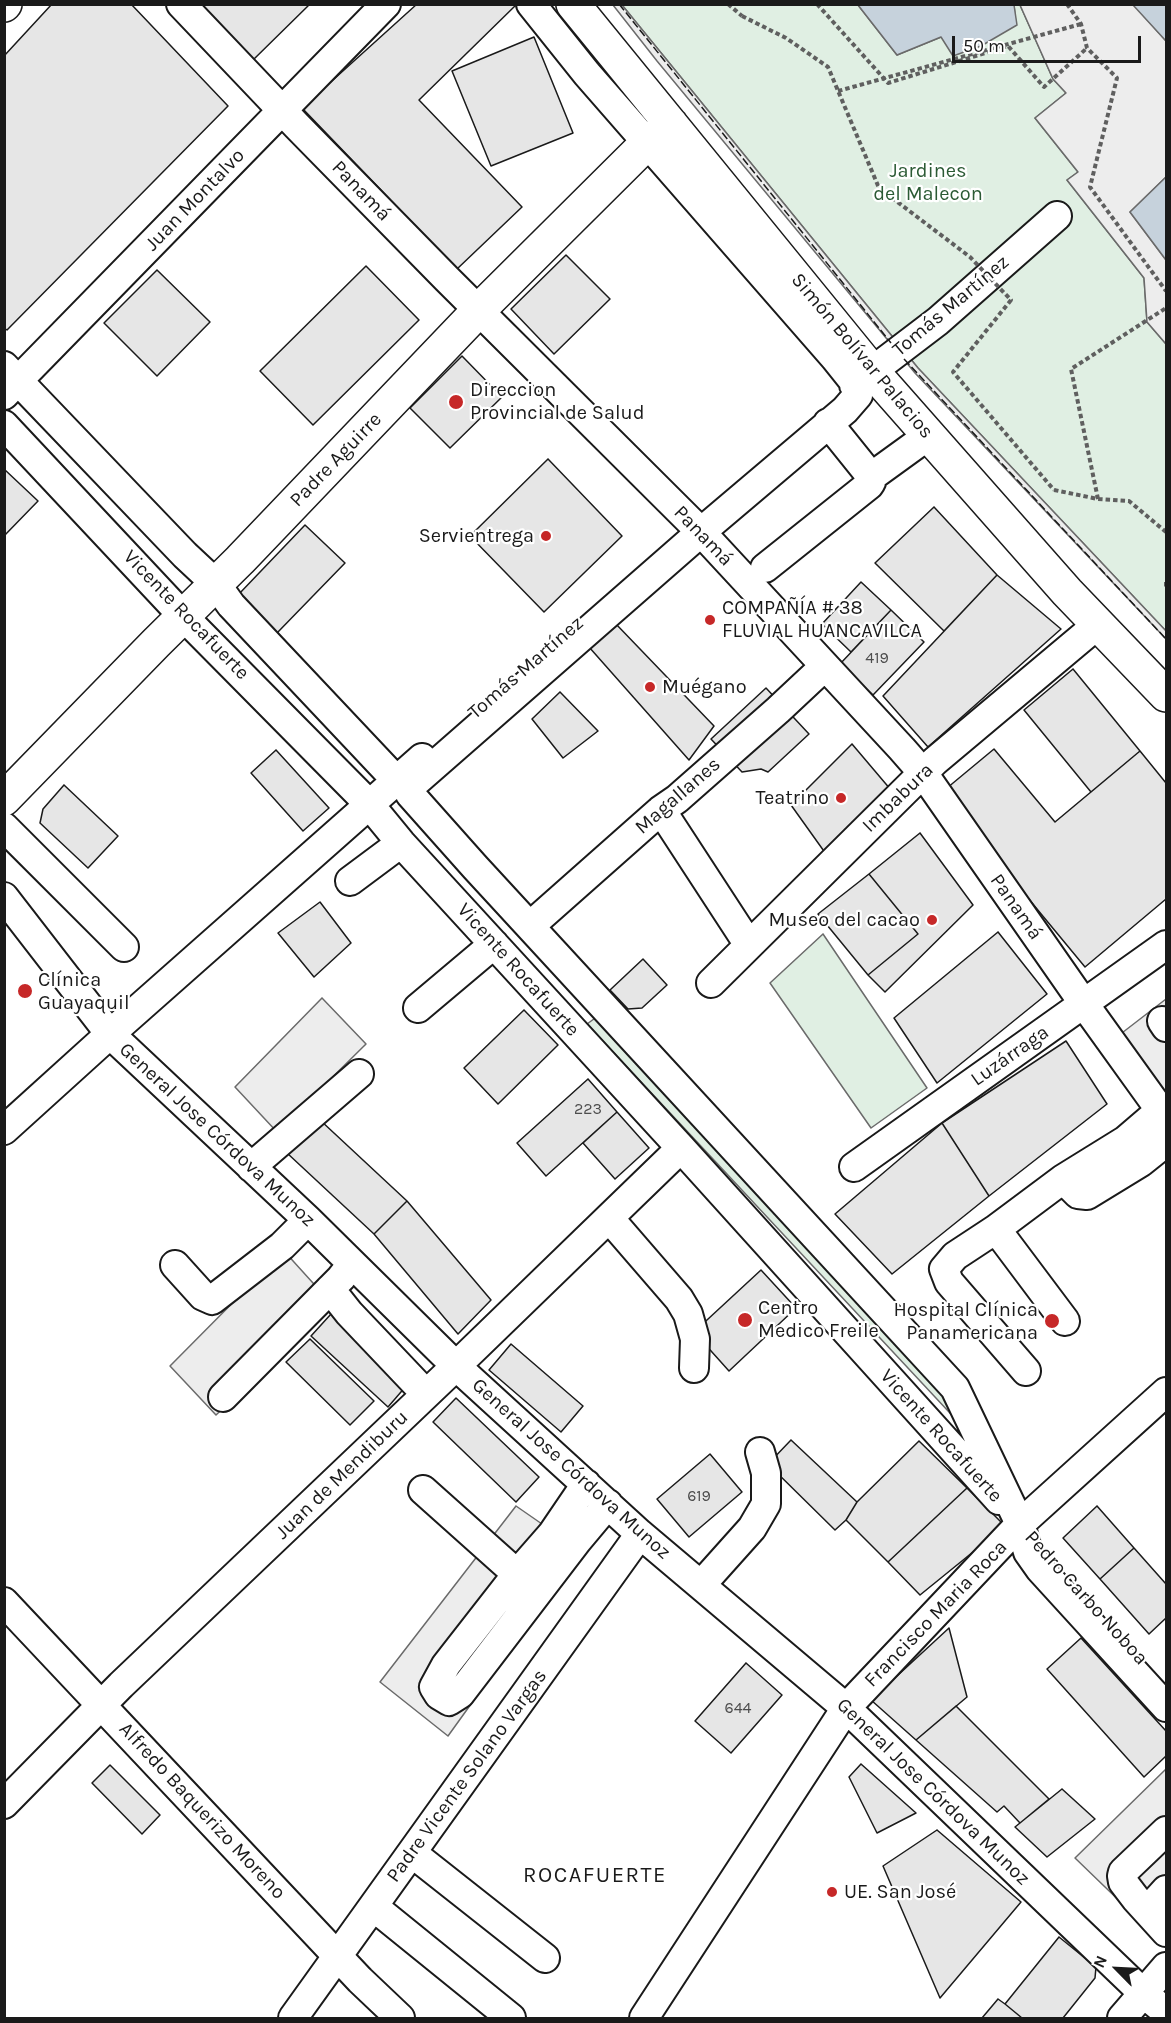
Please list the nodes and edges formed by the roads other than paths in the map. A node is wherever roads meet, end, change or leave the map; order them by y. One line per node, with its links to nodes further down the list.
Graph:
1 (182, 4): 5 (street, Panamá)
2 (386, 4): 5 (street, Juan Montalvo)
3 (531, 4): 6 (street)
4 (573, 4): 6 (main road, Simón Bolívar Palacios)
5 (283, 111): 8 (street, Panamá); 10 (street, Juan Montalvo)
6 (659, 133): 8 (main road, Padre Aguirre); 9 (main road, Simón Bolívar Palacios)
7 (1057, 216): 9 (street, Tomás Martínez)
8 (479, 310): 15 (street, Panamá); 17 (main road, Padre Aguirre)
9 (863, 377): 11 (street); 13 (main road, Simón Bolívar Palacios); 15 (street, Tomás Martínez)
10 (9, 380): 17 (street, Vicente Rocafuerte)
11 (828, 423): 14 (street); 15 (street)
12 (4, 425): 18 (street, Vicente Rocafuerte)
13 (929, 435): 14 (street); 19 (main road, Simón Bolívar Palacios)
14 (871, 477): 16 (street)
15 (696, 528): 20 (street, Panamá); 23 (street, Tomás Martínez); 31 (street)
16 (765, 568)
17 (216, 584): 18 (main road, Padre Aguirre); 23 (street, Vicente Rocafuerte)
18 (183, 616): 24 (main road, Padre Aguirre); 25 (street, Vicente Rocafuerte)
19 (1097, 625): 21 (main road, Simón Bolívar Palacios); 22 (street, Imbabura)
20 (825, 666): 22 (street, Panamá); 26 (street, Magallanes)
21 (1167, 695)
22 (923, 773): 33 (street, Imbabura); 37 (street, Panamá)
23 (396, 780): 25 (street, Tomás Martínez)
24 (4, 799)
25 (369, 804): 28 (street, Vicente Rocafuerte); 39 (street, Tomás Martínez)
26 (661, 810): 31 (street, Magallanes); 33 (street)
27 (4, 826): 35 (street)
28 (401, 843): 29 (street); 32 (street, Vicente Rocafuerte)
29 (350, 881)
30 (4, 897): 39 (street, General Jose Córdova Munoz)
31 (530, 926): 65 (street)
32 (494, 944): 38 (street); 44 (street, Vicente Rocafuerte)
33 (749, 945): 36 (street, Imbabura)
34 (1167, 945): 37 (street, Luzárraga)
35 (124, 947)
36 (711, 983)
37 (1084, 1004): 41 (street, Panamá); 46 (street, Luzárraga)
38 (418, 1008)
39 (110, 1034): 42 (street, Tomás Martínez); 45 (street, General Jose Córdova Munoz)
40 (359, 1074): 45 (street)
41 (1164, 1114): 47 (street)
42 (4, 1130)
43 (1167, 1142): 47 (street)
44 (681, 1148): 48 (street, Juan de Mendiburu); 65 (street, Vicente Rocafuerte)
45 (251, 1167): 49 (street, General Jose Córdova Munoz)
46 (854, 1167)
47 (1063, 1179): 50 (street)
48 (609, 1218): 55 (street, Juan de Mendiburu); 56 (street)
49 (308, 1220): 51 (street, General Jose Córdova Munoz); 52 (street)
50 (996, 1229): 54 (street); 57 (street)
51 (352, 1264): 53 (street); 55 (street, General Jose Córdova Munoz)
52 (175, 1265)
53 (330, 1289): 59 (street); 60 (street)
54 (1065, 1321)
55 (456, 1366): 59 (street, Juan de Mendiburu); 62 (street, General Jose Córdova Munoz)
56 (694, 1368)
57 (1026, 1371)
58 (1167, 1392): 65 (street, Francisco Maria Roca)
59 (426, 1394): 71 (street, Juan de Mendiburu)
60 (223, 1397)
61 (760, 1452): 68 (street)
62 (586, 1484): 64 (street, General Jose Córdova Munoz); 67 (street)
63 (423, 1490): 67 (street)
64 (608, 1504): 66 (street, General Jose Córdova Munoz); 67 (street)
65 (1020, 1524): 70 (street, Pedro Carbo Noboa); 72 (street, Francisco Maria Roca)
66 (640, 1533): 68 (street, General Jose Córdova Munoz); 75 (street, Padre Vicente Solano Vargas)
67 (517, 1574)
68 (701, 1585): 72 (street, General Jose Córdova Munoz)
69 (4, 1602): 71 (street, Alfredo Baquerizo Moreno)
70 (1165, 1688)
71 (102, 1704): 73 (street, Juan de Mendiburu); 80 (street, Alfredo Baquerizo Moreno)
72 (846, 1708): 83 (street, General Jose Córdova Munoz); 88 (street, Francisco Maria Roca)
73 (4, 1804)
74 (1167, 1831): 78 (street)
75 (412, 1853): 77 (street, Padre Vicente Solano Vargas); 81 (street)
76 (1167, 1890): 78 (street)
77 (374, 1907): 80 (street, Padre Vicente Solano Vargas); 87 (street)
78 (1147, 1911): 79 (street)
79 (1167, 1932)
80 (338, 1957): 85 (street, Padre Vicente Solano Vargas); 86 (street, Alfredo Baquerizo Moreno)
81 (545, 1958)
82 (1167, 1967): 83 (street)
83 (1143, 1993): 84 (street, General Jose Córdova Munoz); 89 (street)
84 (1167, 2012)
85 (293, 2019)
86 (400, 2019)
87 (511, 2019)
88 (644, 2019)
89 (1122, 2019)

